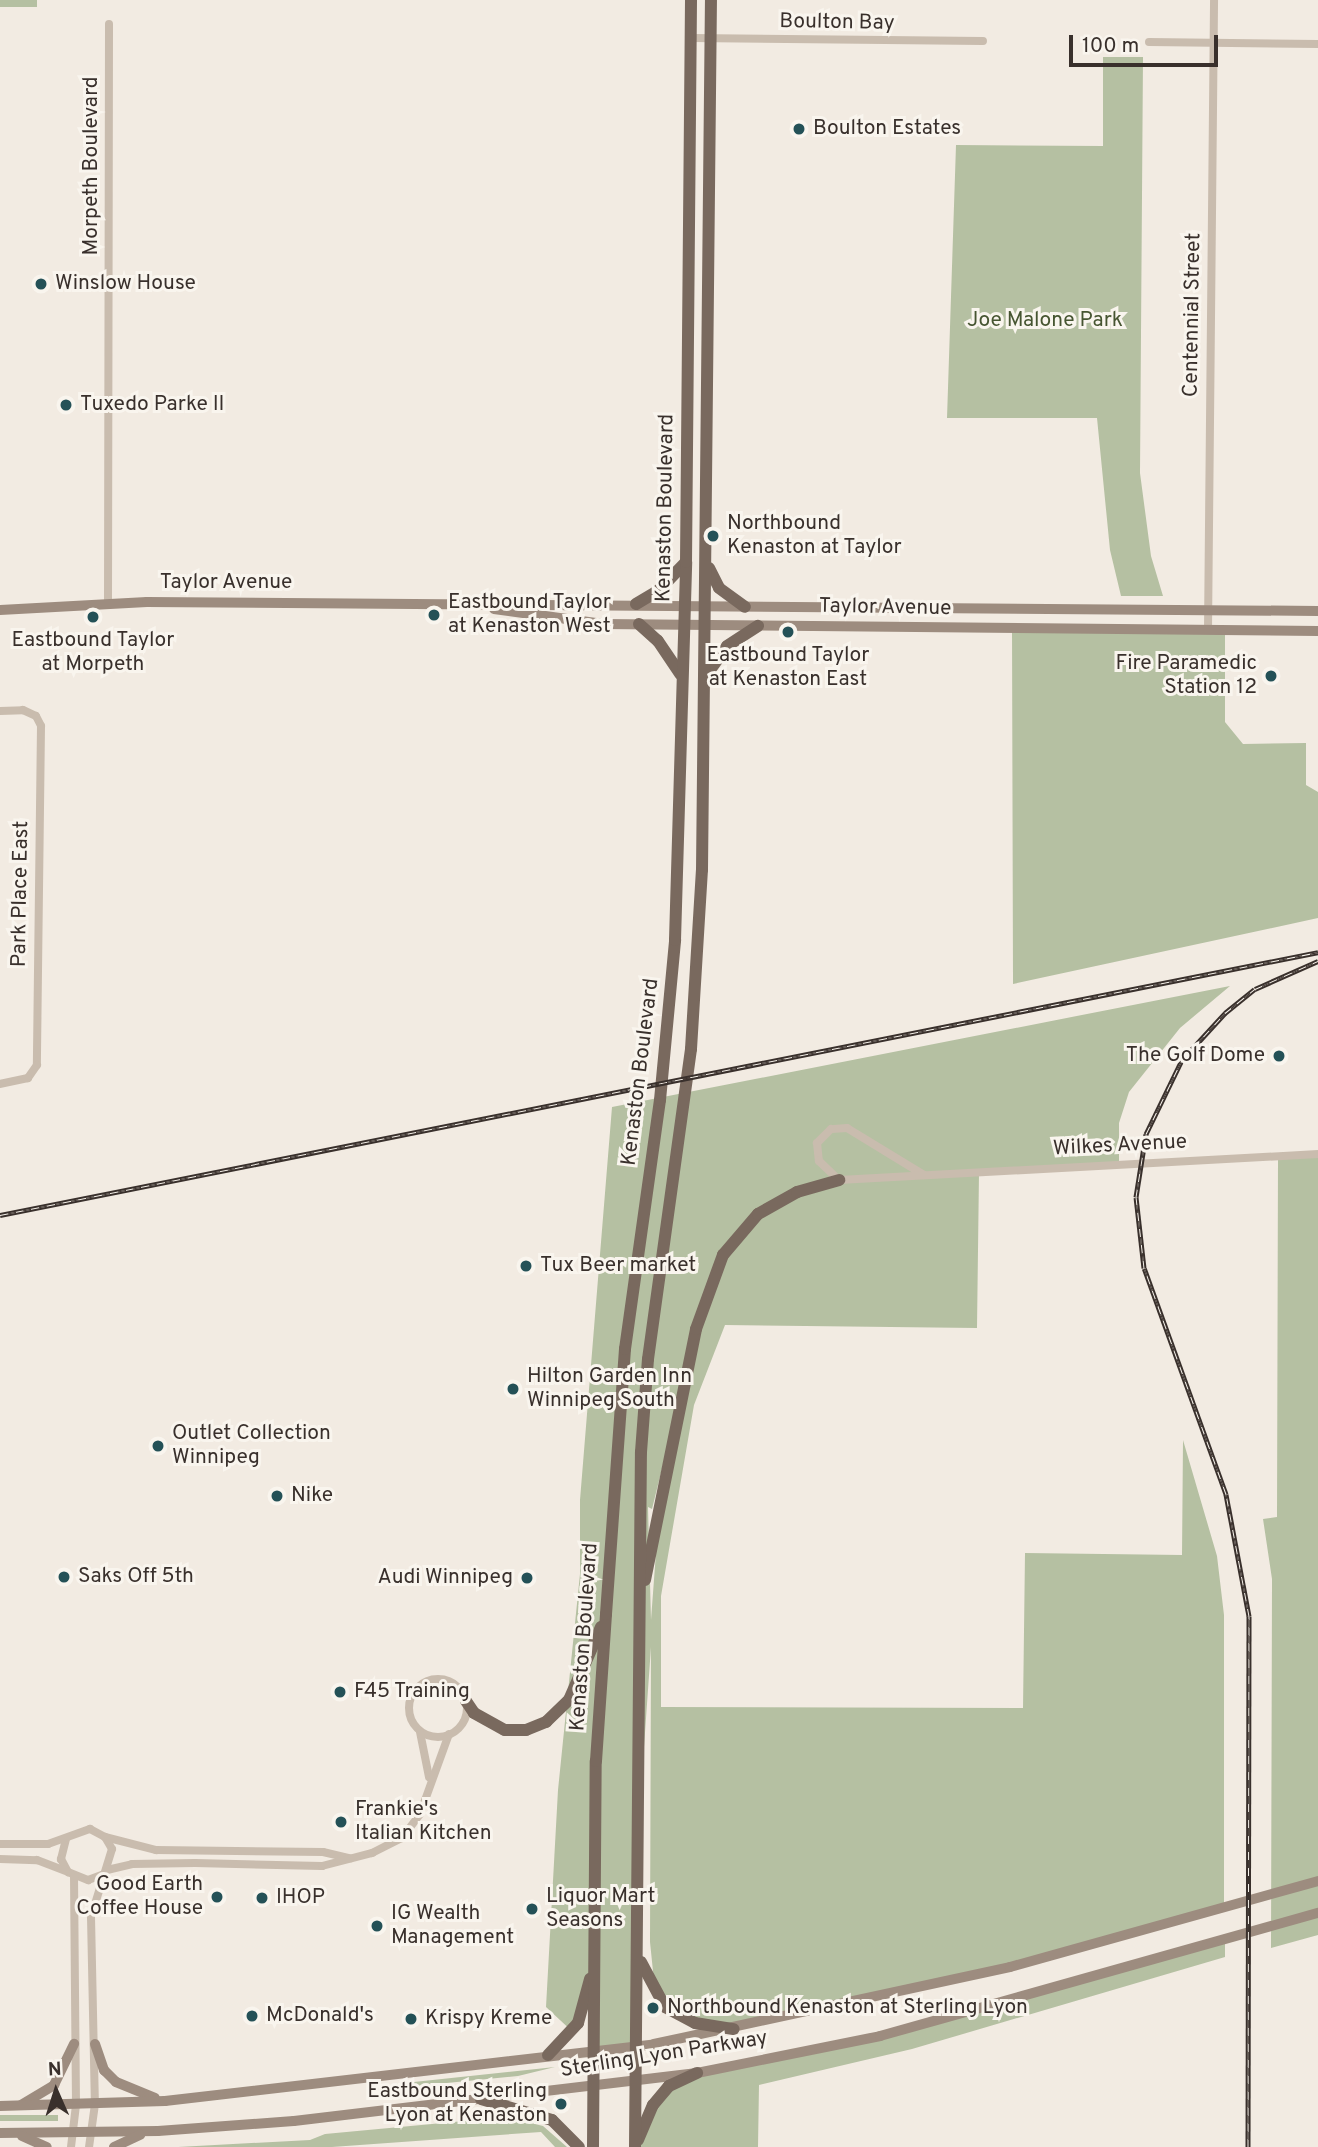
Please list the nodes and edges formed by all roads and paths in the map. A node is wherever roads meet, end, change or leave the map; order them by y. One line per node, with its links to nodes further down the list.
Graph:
1 (691, 0): 5 (main road, Kenaston Boulevard)
2 (711, 0): 6 (main road, Kenaston Boulevard)
3 (1214, 0): 9 (street, Centennial Street)
4 (109, 24): 13 (street, Morpeth Boulevard)
5 (691, 38): 6 (street, Boulton Bay); 11 (main road, Kenaston Boulevard)
6 (711, 38): 7 (street, Boulton Bay); 12 (main road, Kenaston Boulevard)
7 (983, 41)
8 (1149, 42): 9 (street)
9 (1213, 43): 10 (street); 20 (street, Centennial Street)
10 (1318, 44)
11 (686, 562): 15 (main road); 16 (main road, Kenaston Boulevard)
12 (708, 564): 17 (main road, Kenaston Boulevard); 18 (main road)
13 (108, 603): 14 (main road, Taylor Avenue); 19 (main road, Taylor Avenue)
14 (453, 603): 15 (main road, Taylor Avenue); 22 (main road, Taylor Avenue)
15 (636, 604): 16 (main road, Taylor Avenue)
16 (684, 606): 17 (main road, Taylor Avenue); 23 (main road, Kenaston Boulevard)
17 (706, 607): 18 (main road, Taylor Avenue); 24 (main road, Kenaston Boulevard)
18 (745, 607): 20 (main road, Taylor Avenue)
19 (0, 610)
20 (1208, 610): 21 (main road, Taylor Avenue); 26 (street, Centennial Street)
21 (1318, 611)
22 (639, 624): 23 (main road, Taylor Avenue); 28 (main road)
23 (683, 625): 24 (main road, Taylor Avenue); 28 (main road, Kenaston Boulevard)
24 (706, 625): 25 (main road, Taylor Avenue); 29 (main road, Kenaston Boulevard)
25 (758, 626): 26 (main road, Taylor Avenue); 29 (main road)
26 (1208, 630): 27 (main road, Taylor Avenue)
27 (1318, 631)
28 (680, 674): 35 (main road, Kenaston Boulevard)
29 (706, 678): 36 (main road, Kenaston Boulevard)
30 (0, 711): 31 (street, Park Place East)
31 (0, 1084)
32 (1318, 1154): 33 (street, Wilkes Avenue)
33 (924, 1175): 34 (street, Wilkes Avenue); 34 (street)
34 (839, 1180): 36 (main road)
35 (606, 1614): 37 (main road); 51 (main road, Kenaston Boulevard)
36 (638, 1633): 50 (main road, Kenaston Boulevard)
37 (466, 1701): 38 (street); 39 (street)
38 (420, 1732): 39 (street); 40 (street)
39 (449, 1734): 40 (street)
40 (429, 1780): 45 (street)
41 (105, 1836): 42 (street); 45 (street); 46 (street)
42 (66, 1838): 43 (street); 47 (street)
43 (0, 1844)
44 (0, 1859): 47 (street)
45 (353, 1859): 46 (street)
46 (104, 1872): 47 (street); 54 (street)
47 (71, 1875): 53 (street)
48 (1318, 1881): 52 (main road, Sterling Lyon Parkway)
49 (1318, 1913): 58 (main road, Sterling Lyon Parkway)
50 (637, 1947): 52 (main road); 55 (main road, Kenaston Boulevard)
51 (595, 1962): 56 (main road, Kenaston Boulevard); 57 (main road)
52 (734, 2029): 55 (main road, Sterling Lyon Parkway)
53 (74, 2044): 64 (street); 66 (main road)
54 (94, 2044): 62 (main road); 63 (street)
55 (636, 2046): 56 (main road, Sterling Lyon Parkway); 59 (main road, Kenaston Boulevard)
56 (593, 2052): 57 (main road, Sterling Lyon Parkway); 60 (main road, Kenaston Boulevard)
57 (548, 2055): 62 (main road, Sterling Lyon Parkway)
58 (697, 2073): 59 (main road, Sterling Lyon Parkway); 78 (main road)
59 (636, 2081): 60 (main road, Sterling Lyon Parkway); 78 (main road, Kenaston Boulevard)
60 (593, 2086): 61 (main road, Sterling Lyon Parkway); 77 (main road, Kenaston Boulevard)
61 (481, 2099): 67 (main road, Sterling Lyon Parkway); 76 (main road)
62 (164, 2101): 63 (main road, Sterling Lyon Parkway)
63 (95, 2104): 64 (main road, Sterling Lyon Parkway); 71 (street)
64 (76, 2105): 66 (main road, Sterling Lyon Parkway); 70 (street)
65 (0, 2106): 66 (main road, Sterling Lyon Parkway)
66 (19, 2106)
67 (158, 2131): 71 (main road, Sterling Lyon Parkway); 75 (main road)
68 (0, 2133): 69 (main road, Sterling Lyon Parkway)
69 (12, 2133): 70 (main road, Sterling Lyon Parkway); 72 (main road)
70 (73, 2133): 71 (main road, Sterling Lyon Parkway); 73 (street)
71 (92, 2133): 74 (street)
72 (47, 2147)
73 (71, 2147)
74 (89, 2147)
75 (114, 2147)
76 (579, 2147)
77 (593, 2147)
78 (636, 2147)

